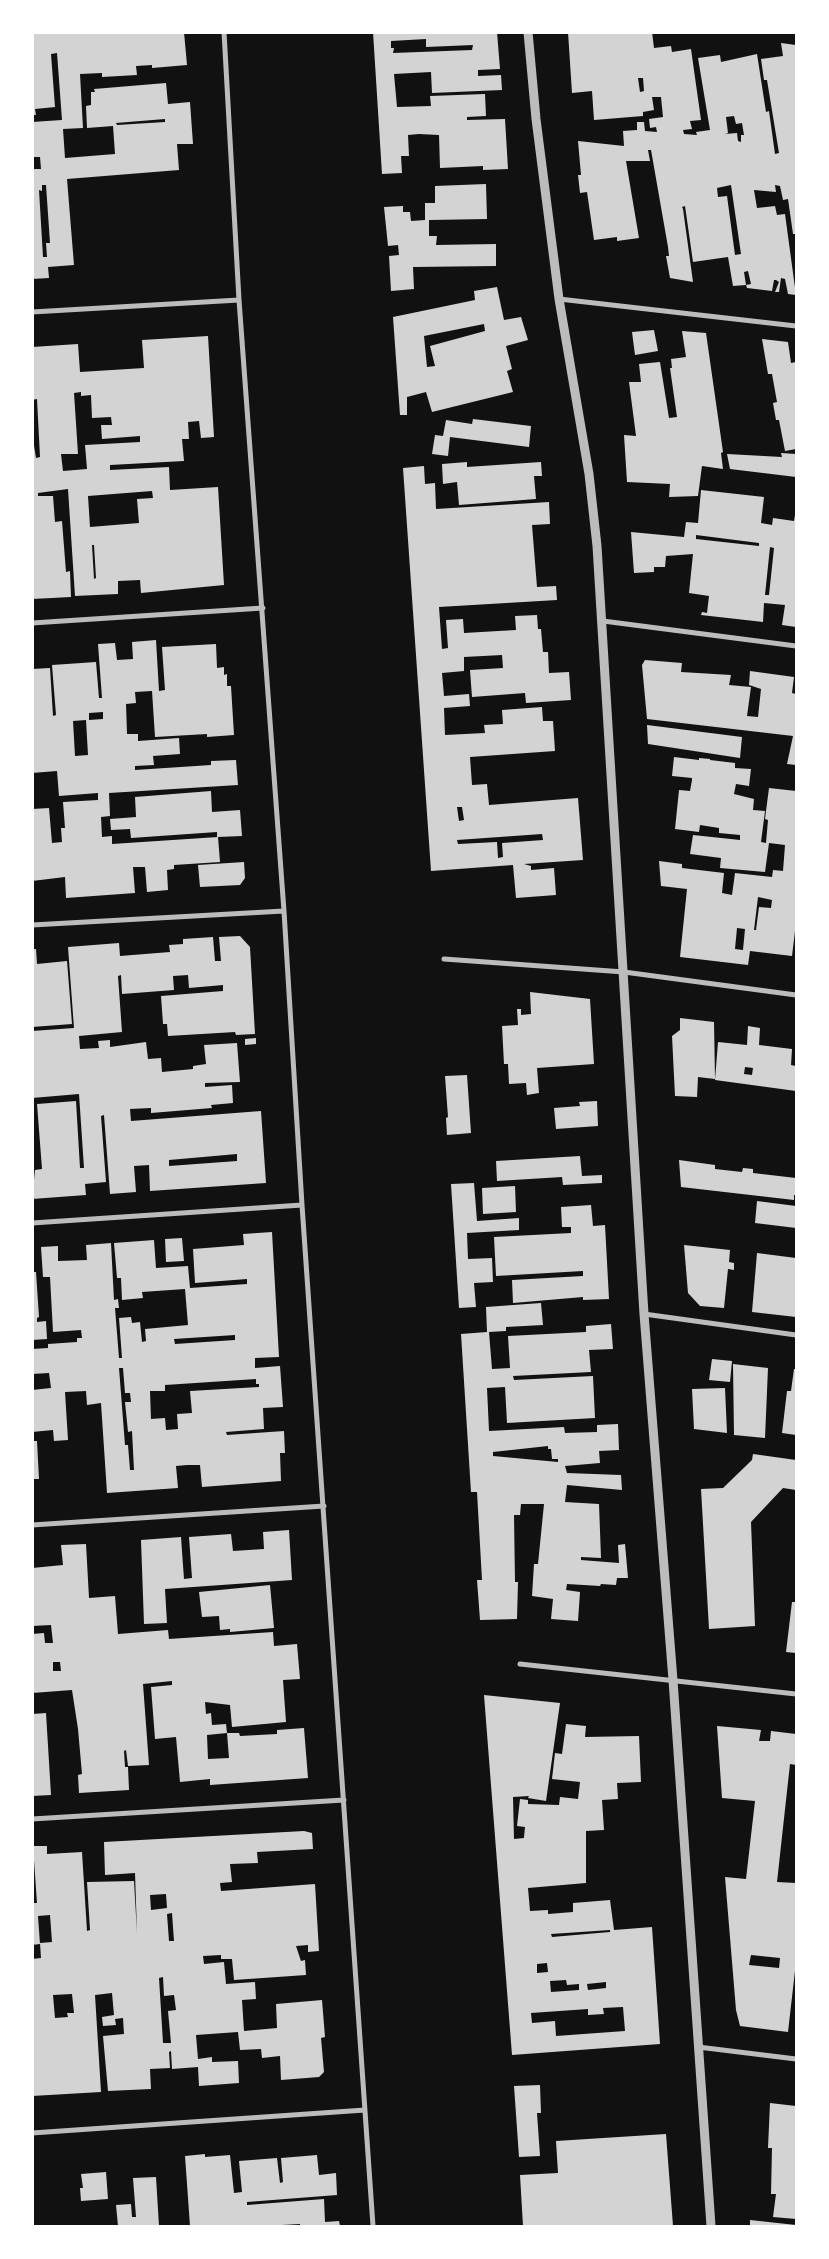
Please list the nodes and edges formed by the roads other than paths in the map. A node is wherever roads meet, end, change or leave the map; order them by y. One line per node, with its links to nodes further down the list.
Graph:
1 (224, 32): 3 (street)
2 (528, 32): 4 (street)
3 (239, 300): 5 (street); 7 (street)
4 (559, 300): 6 (street); 8 (street)
5 (32, 312)
6 (796, 326)
7 (263, 608): 9 (street); 11 (street)
8 (603, 621): 10 (street); 14 (street)
9 (32, 623)
10 (796, 646)
11 (284, 911): 12 (street); 16 (street)
12 (32, 925)
13 (444, 959): 14 (street)
14 (624, 972): 15 (street); 18 (street)
15 (796, 995)
16 (302, 1204): 17 (street); 20 (street)
17 (32, 1223)
18 (644, 1314): 19 (street); 23 (street)
19 (796, 1335)
20 (324, 1506): 21 (street); 25 (street)
21 (32, 1524)
22 (520, 1664): 23 (street)
23 (673, 1680): 24 (street); 27 (street)
24 (796, 1694)
25 (344, 1800): 26 (street); 29 (street)
26 (32, 1819)
27 (698, 2047): 28 (street); 32 (street)
28 (796, 2059)
29 (365, 2110): 30 (street); 31 (street)
30 (32, 2133)
31 (373, 2226)
32 (711, 2226)

